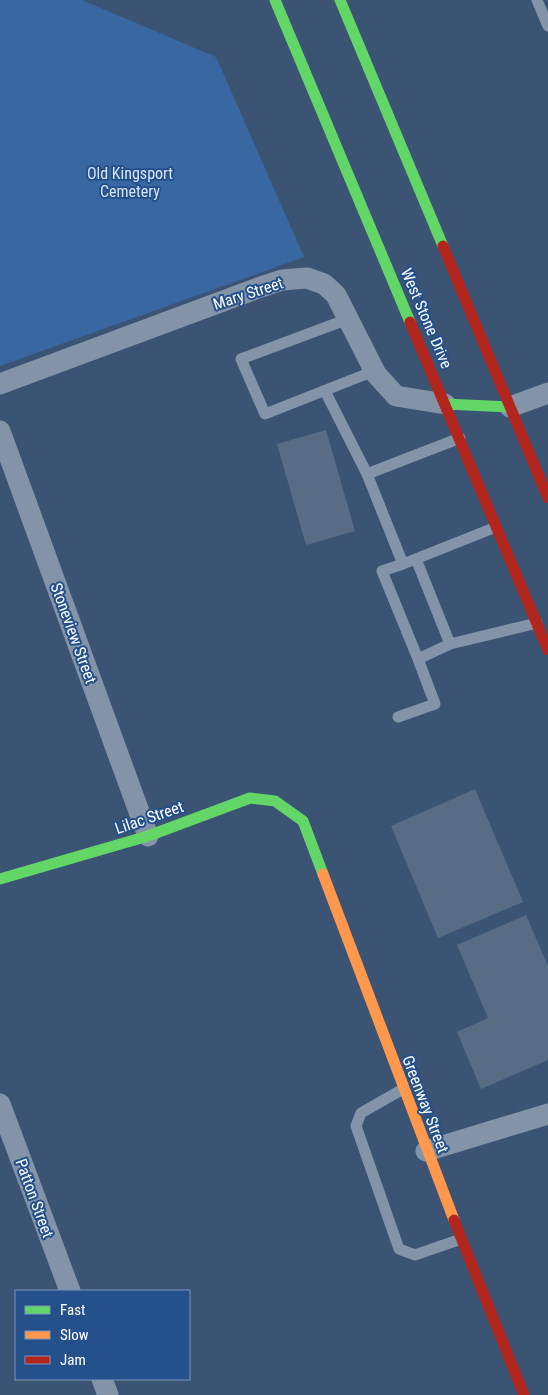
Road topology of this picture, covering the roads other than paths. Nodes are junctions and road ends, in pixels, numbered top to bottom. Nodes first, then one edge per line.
1 (275, 0) edge
2 (340, 0) edge
3 (537, 0) edge
4 (548, 26) edge
5 (348, 319) junction
6 (374, 371) junction
7 (0, 384) edge
8 (325, 391) junction
9 (548, 393) edge
10 (445, 404) junction
11 (510, 407) junction
12 (0, 431) edge
13 (460, 438) junction
14 (367, 474) junction
15 (548, 498) edge
16 (497, 527) junction
17 (416, 559) junction
18 (403, 564) junction
19 (537, 623) junction
20 (450, 644) junction
21 (548, 650) edge
22 (418, 659) junction
23 (398, 717) dead end
24 (303, 821) joint
25 (148, 836) junction
26 (0, 879) edge
27 (403, 1089) junction
28 (0, 1104) edge
29 (548, 1114) edge
30 (426, 1151) junction
31 (461, 1239) junction
32 (70, 1290) edge
33 (102, 1380) edge
34 (108, 1395) edge
35 (524, 1395) edge

1 - 10 main road, West Stone Drive
2 - 11 main road
3 - 4 lane
5 - 6 street, Mary Street
5 - 7 street, Mary Street
5 - 8 lane
6 - 8 lane
6 - 10 street, Mary Street
8 - 14 lane
9 - 11 street
10 - 11 main road
10 - 13 main road, West Stone Drive
11 - 15 main road
12 - 25 street, Stoneview Street
13 - 14 lane
13 - 16 main road, West Stone Drive
14 - 18 lane
16 - 17 lane
16 - 19 main road, West Stone Drive
17 - 18 lane
17 - 20 lane
18 - 22 lane
19 - 20 lane
19 - 21 main road, West Stone Drive
20 - 22 lane
22 - 23 lane
24 - 25 main road, Lilac Street
24 - 27 main road, Greenway Street
25 - 26 main road, Lilac Street
27 - 30 main road, Greenway Street
27 - 31 lane
28 - 32 street, Patton Street
29 - 30 street
30 - 31 main road, Greenway Street
31 - 35 main road, Greenway Street
33 - 34 street

